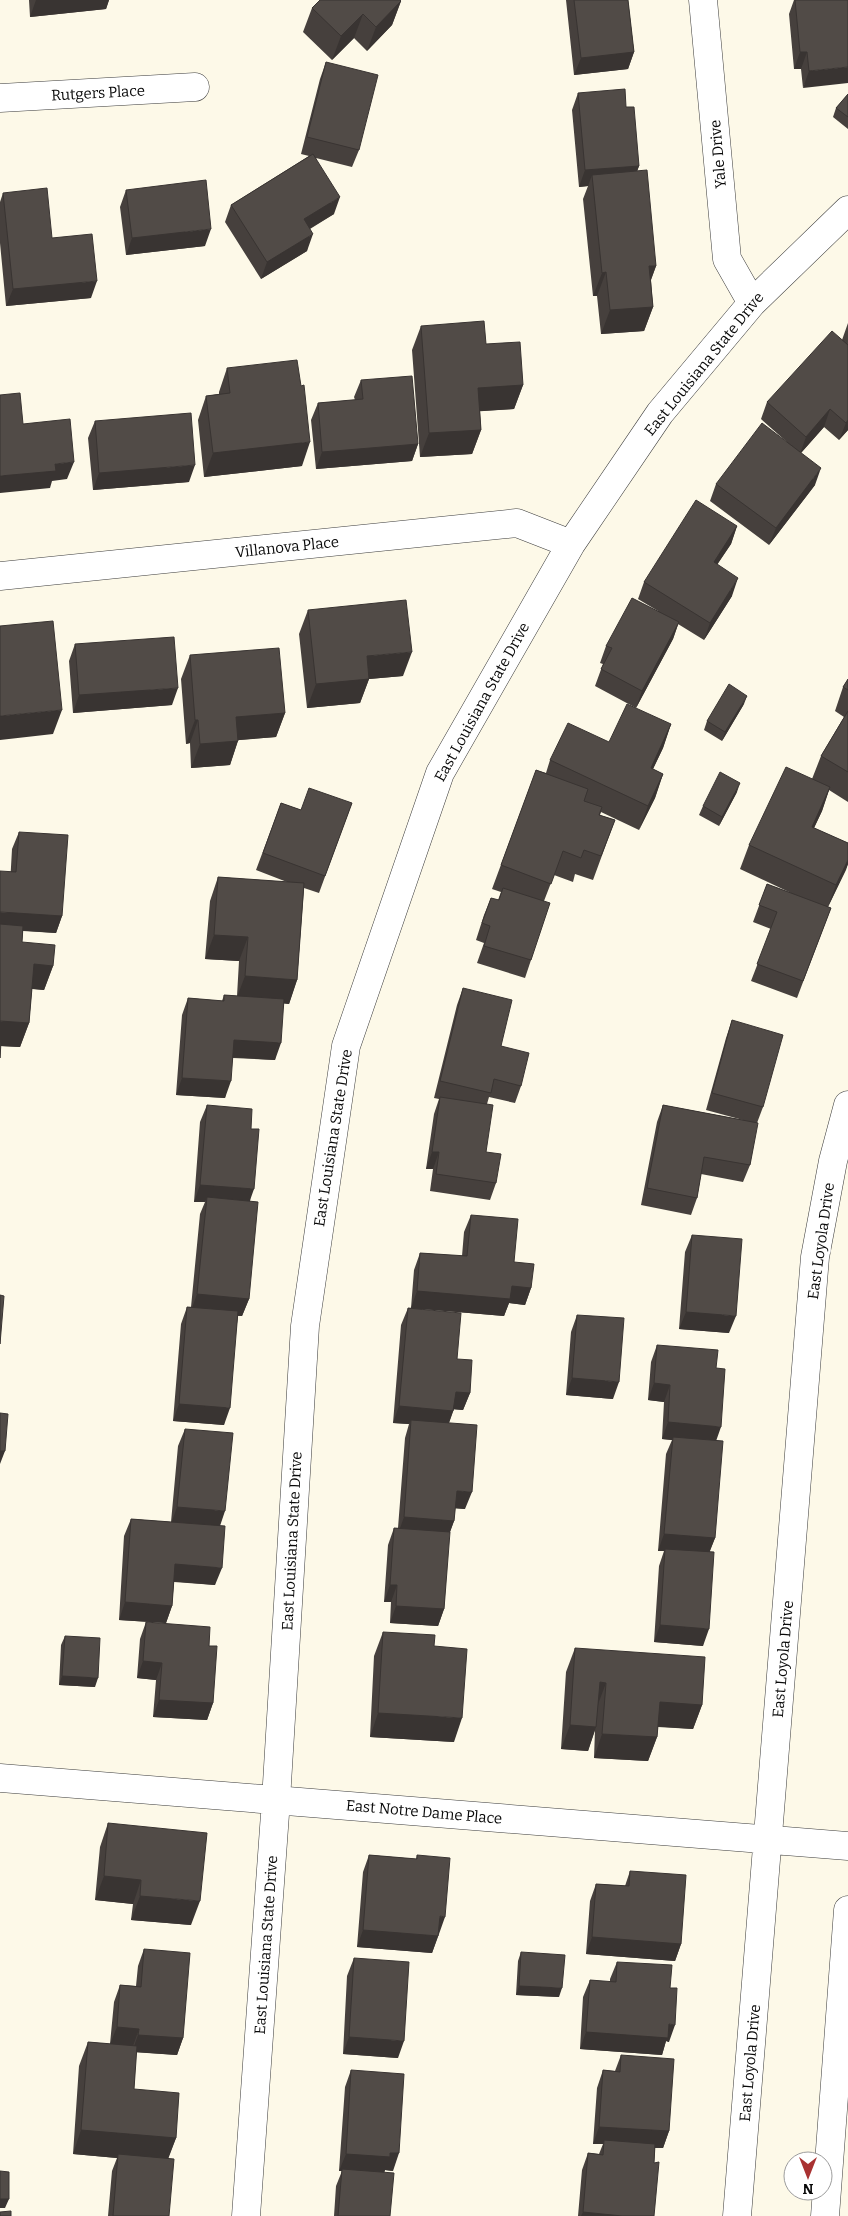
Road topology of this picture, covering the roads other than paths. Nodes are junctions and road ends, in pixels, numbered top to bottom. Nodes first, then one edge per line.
1 (703, 0) edge
2 (195, 87) dead end
3 (0, 98) edge
4 (848, 210) edge
5 (752, 303) junction
6 (570, 544) junction
7 (0, 576) edge
8 (848, 1105) edge
9 (0, 1778) edge
10 (276, 1800) junction
11 (768, 1839) junction
12 (848, 1846) edge
13 (848, 1910) edge
14 (246, 2216) edge
15 (737, 2216) edge
16 (825, 2216) edge

1 - 5 street, Yale Drive
2 - 3 street, Rutgers Place
4 - 5 street, East Louisiana State Drive
5 - 6 street, East Louisiana State Drive
6 - 7 street, Villanova Place
6 - 10 street, East Louisiana State Drive
8 - 11 street, East Loyola Drive
9 - 10 street, East Notre Dame Place
10 - 11 street, East Notre Dame Place
10 - 14 street, East Louisiana State Drive
11 - 12 street, East Notre Dame Place
11 - 15 street, East Loyola Drive
13 - 16 street

